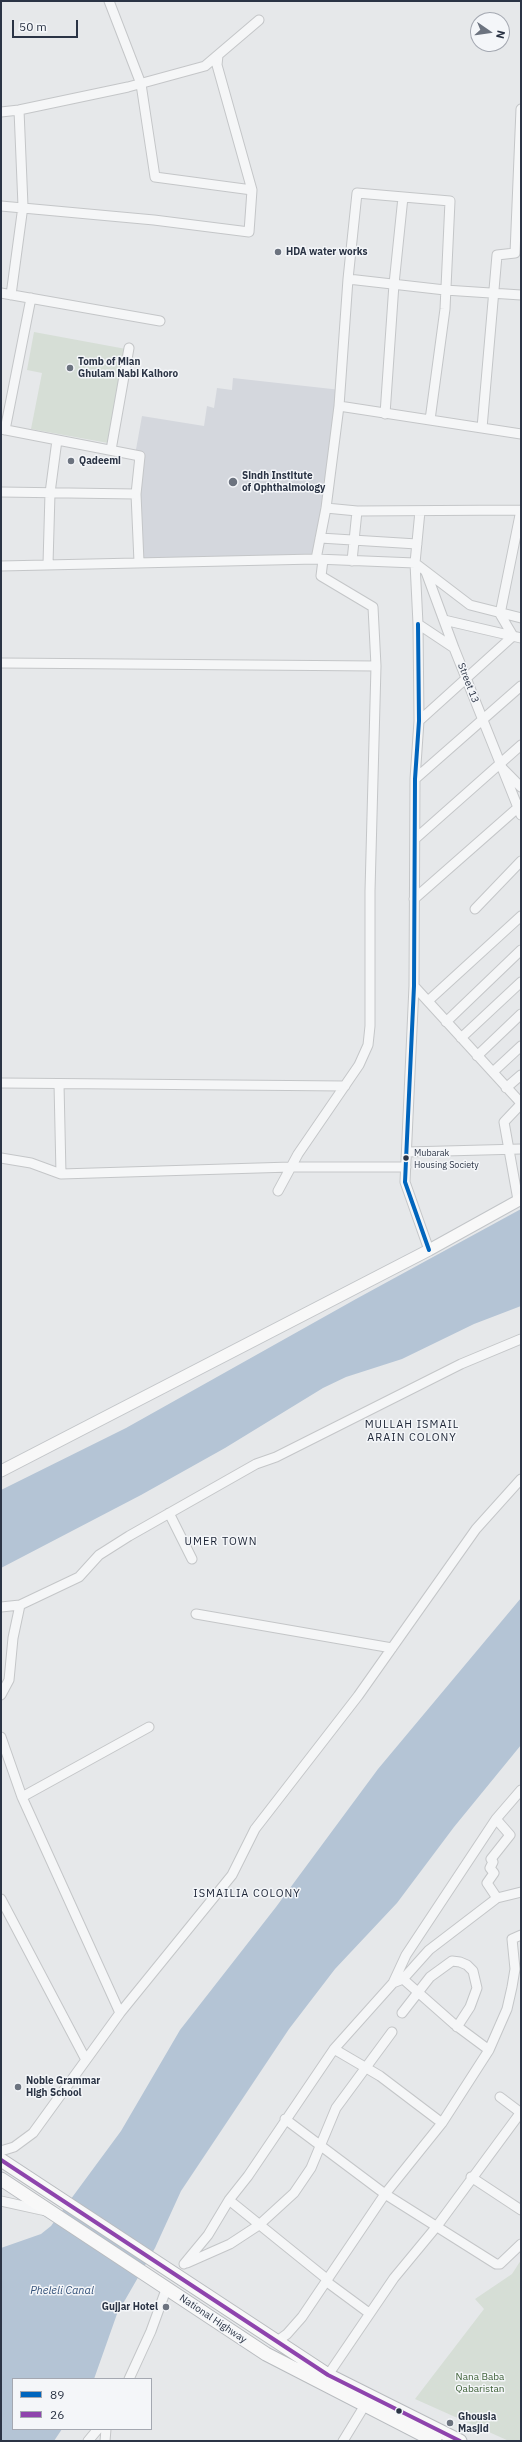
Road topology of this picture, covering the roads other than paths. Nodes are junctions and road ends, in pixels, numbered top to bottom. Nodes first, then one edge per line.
1 (109, 1) edge
2 (259, 20) dead end
3 (218, 55) junction
4 (140, 84) junction
5 (521, 109) edge
6 (19, 110) junction
7 (1, 112) edge
8 (252, 190) junction
9 (403, 197) junction
10 (1, 206) edge
11 (23, 206) junction
12 (348, 279) junction
13 (394, 284) junction
14 (445, 290) junction
15 (1, 293) edge
16 (494, 294) junction
17 (11, 295) junction
18 (521, 295) edge
19 (31, 298) junction
20 (160, 320) dead end
21 (130, 348) dead end
22 (339, 406) junction
23 (385, 414) junction
24 (430, 420) junction
25 (482, 428) junction
26 (3, 429) edge
27 (521, 434) edge
28 (57, 440) junction
29 (111, 450) junction
30 (1, 492) edge
31 (50, 493) junction
32 (136, 494) junction
33 (326, 508) junction
34 (521, 510) edge
35 (357, 511) junction
36 (420, 511) junction
37 (320, 538) junction
38 (354, 540) junction
39 (417, 544) junction
40 (319, 559) junction
41 (352, 561) junction
42 (139, 562) junction
43 (415, 563) junction
44 (48, 564) junction
45 (1, 566) edge
46 (426, 572) junction
47 (500, 614) junction
48 (521, 618) edge
49 (444, 620) junction
50 (418, 624) junction
51 (517, 637) edge
52 (454, 648) junction
53 (1, 663) edge
54 (376, 666) junction
55 (466, 680) junction
56 (521, 686) edge
57 (419, 721) junction
58 (483, 721) junction
59 (521, 745) edge
60 (500, 765) junction
61 (415, 779) junction
62 (521, 787) edge
63 (520, 809) edge
64 (414, 839) junction
65 (521, 861) edge
66 (414, 899) junction
67 (475, 909) dead end
68 (521, 916) edge
69 (521, 950) edge
70 (521, 982) edge
71 (414, 986) junction
72 (428, 1001) junction
73 (521, 1014) edge
74 (446, 1022) junction
75 (461, 1038) junction
76 (521, 1046) edge
77 (478, 1056) junction
78 (493, 1072) junction
79 (521, 1075) edge
80 (1, 1083) edge
81 (59, 1084) junction
82 (345, 1086) junction
83 (506, 1088) junction
84 (521, 1104) edge
85 (508, 1149) junction
86 (521, 1149) edge
87 (407, 1152) junction
88 (1, 1158) edge
89 (291, 1167) junction
90 (406, 1167) junction
91 (61, 1174) junction
92 (278, 1191) dead end
93 (520, 1200) edge
94 (430, 1250) junction
95 (521, 1339) edge
96 (1, 1471) edge
97 (521, 1479) edge
98 (169, 1513) junction
99 (192, 1559) dead end
100 (20, 1605) junction
101 (1, 1607) edge
102 (196, 1614) dead end
103 (392, 1648) junction
104 (1, 1695) edge
105 (149, 1728) dead end
106 (1, 1736) edge
107 (521, 1790) edge
108 (22, 1796) junction
109 (496, 1819) junction
110 (521, 1892) edge
111 (497, 1898) junction
112 (1, 1899) edge
113 (521, 1935) edge
114 (403, 1979) junction
115 (394, 1982) junction
116 (418, 1993) junction
117 (120, 2013) junction
118 (402, 2013) dead end
119 (457, 2027) junction
120 (392, 2032) dead end
121 (334, 2049) junction
122 (489, 2050) junction
123 (86, 2060) junction
124 (365, 2068) junction
125 (500, 2097) dead end
126 (521, 2113) edge
127 (285, 2120) junction
128 (442, 2122) junction
129 (322, 2146) junction
130 (1, 2151) edge
131 (1, 2160) edge
132 (471, 2177) junction
133 (1, 2180) edge
134 (385, 2194) junction
135 (229, 2200) junction
136 (1, 2201) edge
137 (521, 2210) edge
138 (47, 2212) junction
139 (259, 2225) junction
140 (437, 2226) junction
141 (521, 2244) edge
142 (177, 2270) junction
143 (327, 2281) junction
144 (163, 2285) junction
145 (369, 2313) junction
146 (273, 2339) junction
147 (258, 2349) junction
148 (328, 2375) junction
149 (129, 2378) edge
150 (365, 2405) junction
151 (97, 2430) edge
152 (106, 2430) edge
153 (88, 2441) edge
154 (105, 2441) edge
155 (343, 2441) edge
156 (435, 2441) edge
157 (460, 2441) edge

1 - 4 street
2 - 3 street
3 - 4 street
3 - 8 street
4 - 6 street
4 - 8 street
5 - 16 street
6 - 7 street
6 - 11 street
8 - 11 street
9 - 12 street
9 - 13 street
9 - 14 street
10 - 11 street
11 - 17 street
12 - 13 street
12 - 22 street
13 - 14 street
13 - 23 street
14 - 16 street
14 - 24 street
15 - 17 street
16 - 18 street
16 - 25 street
17 - 19 street
19 - 20 street
19 - 26 street
21 - 29 street
22 - 23 street
22 - 33 street
23 - 24 street
24 - 25 street
25 - 27 street
26 - 28 street
28 - 29 street
28 - 31 street
29 - 32 street
30 - 31 street
31 - 32 street
31 - 44 street
32 - 42 street
33 - 35 street
33 - 37 street
34 - 36 street
34 - 47 street
35 - 36 street
35 - 38 street
36 - 39 street
37 - 38 street
37 - 40 street
38 - 39 street
38 - 41 street
39 - 43 street
40 - 41 street
40 - 42 street
40 - 54 street
41 - 43 street
42 - 44 street
43 - 46 street
43 - 50 street
44 - 45 street
46 - 47 street
46 - 49 street, Street 13
47 - 48 street
47 - 51 street
49 - 51 street
49 - 52 street, Street 13
50 - 52 street
50 - 57 street
51 - 55 street
52 - 55 street, Street 13
53 - 54 street
54 - 82 street
55 - 57 street
55 - 58 street, Street 13
56 - 58 street
57 - 61 street
58 - 60 street, Street 13
58 - 61 street
59 - 60 street
60 - 62 street
60 - 63 street, Street 13
60 - 64 street
61 - 64 street
63 - 66 street
64 - 66 street
65 - 67 street
66 - 71 street
68 - 72 street
69 - 74 street
70 - 75 street
71 - 72 street
71 - 87 street
72 - 74 street
73 - 77 street
74 - 75 street
75 - 77 street
76 - 78 street
77 - 78 street
78 - 83 street
79 - 83 street
80 - 81 street
81 - 82 street
81 - 91 street
82 - 89 street
83 - 84 street
84 - 85 street
85 - 86 street
85 - 87 street
85 - 93 street
87 - 90 street
88 - 91 street
89 - 90 street
89 - 91 street
89 - 92 street
90 - 94 street
93 - 94 main road
94 - 96 main road
95 - 98 street
97 - 103 street
98 - 99 street
98 - 100 street
100 - 101 street
100 - 104 street
102 - 103 street
103 - 117 street
105 - 108 street
106 - 108 street
107 - 109 street
108 - 117 street
109 - 111 street
109 - 115 street
110 - 111 street
111 - 114 street
112 - 123 street
113 - 122 street
114 - 115 street
114 - 116 street
115 - 121 street
116 - 118 street
116 - 119 street
116 - 119 street
117 - 123 street
119 - 122 street
120 - 124 street
121 - 124 street
121 - 127 street
122 - 128 street
123 - 130 street
124 - 128 street
124 - 129 street
125 - 126 street
126 - 132 street
127 - 129 street
127 - 135 street
128 - 134 street
129 - 134 street
129 - 139 street
131 - 142 highway, National Highway
132 - 137 street
132 - 140 street
133 - 138 highway, National Highway
134 - 140 street
134 - 143 street
135 - 139 street
135 - 142 street
136 - 138 street
138 - 144 highway, National Highway
139 - 142 street
139 - 143 street
140 - 141 street
140 - 145 street
142 - 146 highway, National Highway
143 - 145 street
143 - 146 street
144 - 147 highway, National Highway
144 - 149 street
145 - 148 street
146 - 147 highway
146 - 148 highway, National Highway
147 - 150 highway, National Highway
148 - 157 highway, National Highway
150 - 155 street
150 - 156 highway, National Highway
151 - 153 street
152 - 154 street

